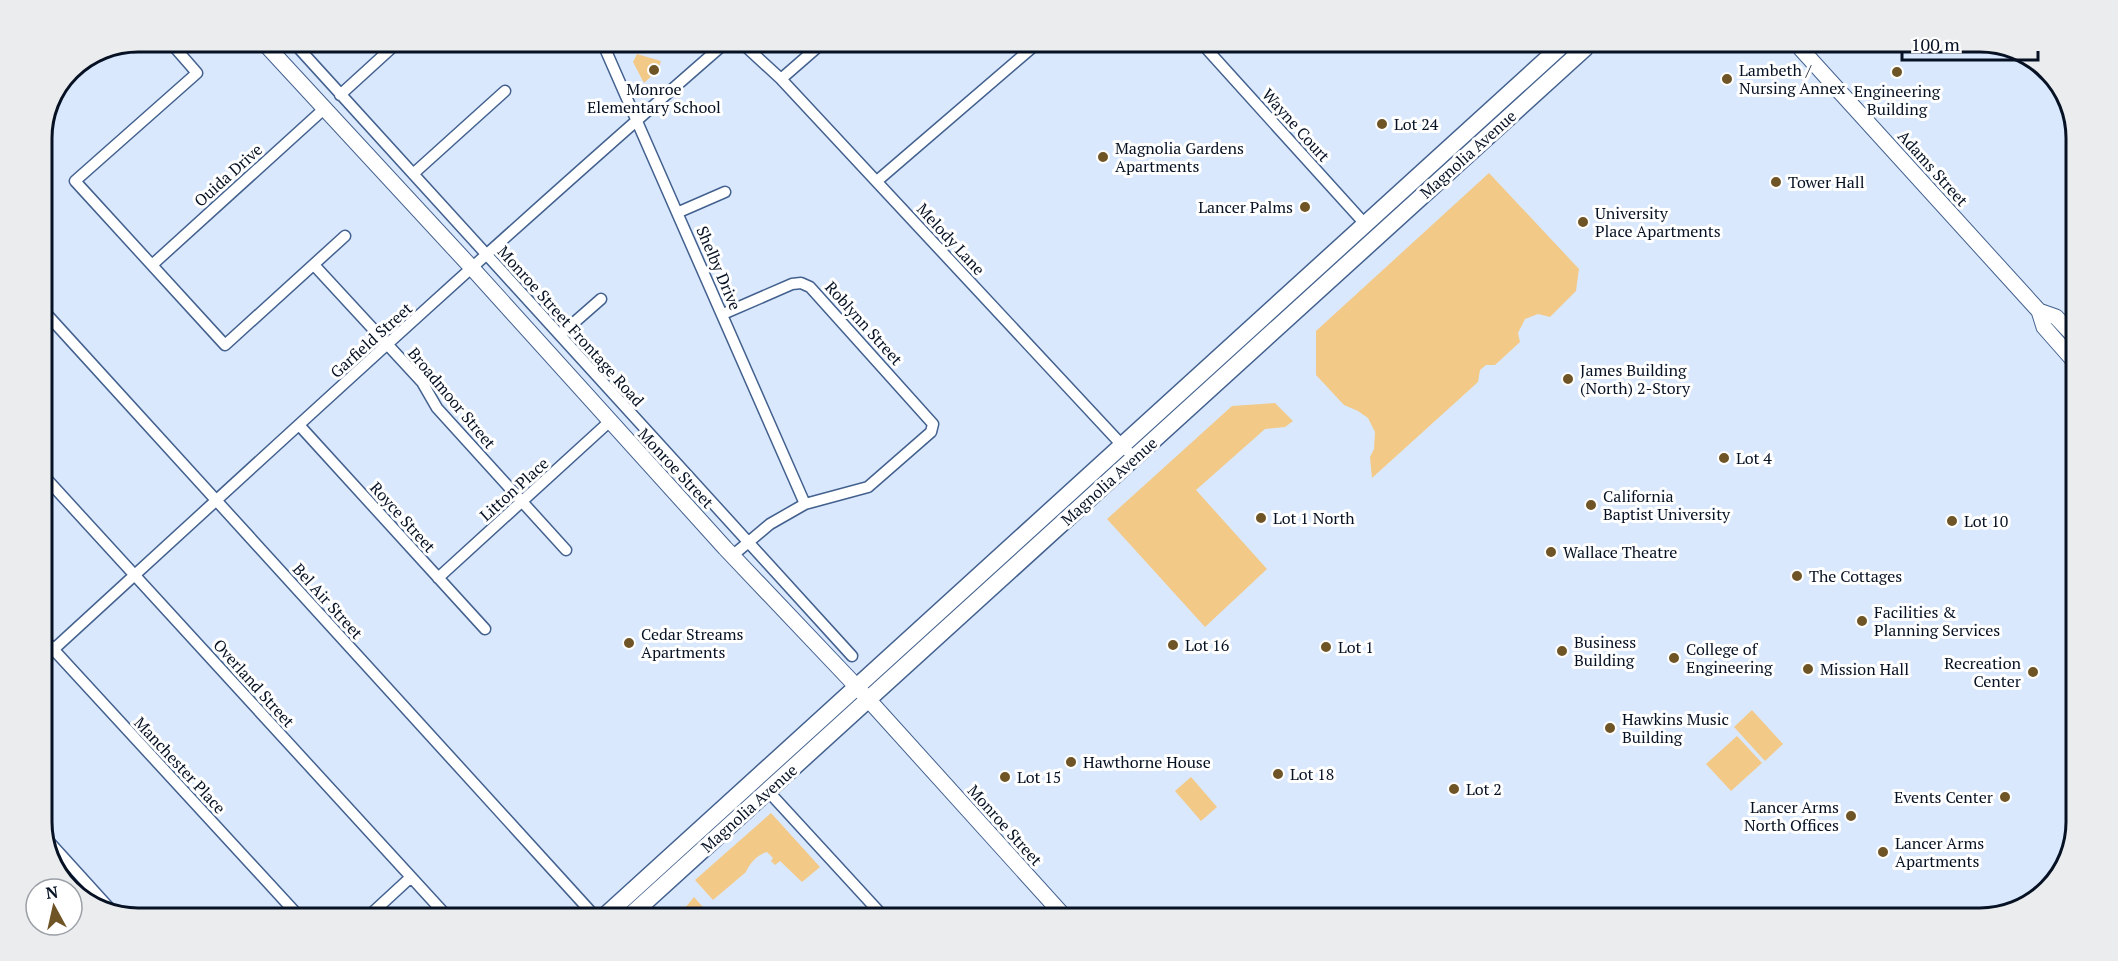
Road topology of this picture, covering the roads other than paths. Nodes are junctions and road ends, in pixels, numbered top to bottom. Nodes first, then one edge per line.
1 (179, 52) edge
2 (273, 52) edge
3 (302, 52) edge
4 (387, 52) edge
5 (607, 52) edge
6 (715, 52) edge
7 (752, 52) edge
8 (812, 52) edge
9 (1027, 52) edge
10 (1209, 52) edge
11 (1555, 52) edge
12 (1581, 52) edge
13 (1804, 52) edge
14 (781, 79) junction
15 (505, 91) dead end
16 (340, 94) junction
17 (325, 108) junction
18 (637, 120) junction
19 (413, 174) junction
20 (877, 181) junction
21 (725, 192) dead end
22 (679, 212) junction
23 (1365, 224) junction
24 (345, 236) dead end
25 (1377, 237) junction
26 (486, 256) junction
27 (152, 265) junction
28 (314, 265) junction
29 (472, 268) junction
30 (601, 299) dead end
31 (2039, 311) junction
32 (723, 314) junction
33 (53, 321) edge
34 (2065, 327) edge
35 (560, 335) junction
36 (2065, 343) edge
37 (388, 345) junction
38 (609, 422) junction
39 (299, 425) junction
40 (1122, 445) junction
41 (1134, 458) junction
42 (53, 486) edge
43 (217, 500) junction
44 (522, 501) junction
45 (805, 504) junction
46 (748, 542) junction
47 (566, 550) dead end
48 (732, 556) junction
49 (134, 574) junction
50 (438, 578) junction
51 (485, 629) dead end
52 (54, 650) joint
53 (852, 656) dead end
54 (862, 694) junction
55 (768, 791) junction
56 (57, 851) edge
57 (411, 877) junction
58 (103, 901) edge
59 (291, 908) edge
60 (377, 908) edge
61 (439, 908) edge
62 (587, 908) edge
63 (614, 908) edge
64 (639, 908) edge
65 (876, 908) edge
66 (1057, 908) edge

1 - 27 street
2 - 17 main road, Monroe Street
3 - 16 street, Monroe Street Frontage Road
4 - 16 street
5 - 18 street, Shelby Drive
6 - 18 street, Garfield Street
7 - 14 street, Melody Lane
8 - 14 street
9 - 20 street
10 - 23 street, Wayne Court
11 - 23 main road, Magnolia Avenue
12 - 25 main road, Magnolia Avenue
13 - 31 main road, Adams Street
14 - 20 street, Melody Lane
15 - 19 street
16 - 19 street, Monroe Street Frontage Road
17 - 27 street, Ouida Drive
17 - 29 main road, Monroe Street
18 - 22 street, Shelby Drive
18 - 26 street, Garfield Street
19 - 26 street, Monroe Street Frontage Road
20 - 40 street, Melody Lane
21 - 22 street
22 - 32 street, Shelby Drive
23 - 25 main road
23 - 40 main road, Magnolia Avenue
24 - 28 street
25 - 41 main road, Magnolia Avenue
26 - 29 street, Garfield Street
26 - 35 street, Monroe Street Frontage Road
27 - 28 street
28 - 37 street, Broadmoor Street
29 - 37 street, Garfield Street
29 - 38 main road, Monroe Street
30 - 35 street
31 - 34 main road, Adams Street
31 - 36 main road, Adams Street
32 - 45 street, Shelby Drive
32 - 45 street, Roblynn Street
33 - 43 street, Bel Air Street
35 - 46 street, Monroe Street Frontage Road
37 - 39 street, Garfield Street
37 - 44 street, Broadmoor Street
38 - 44 street, Litton Place
38 - 48 main road, Monroe Street
39 - 43 street, Garfield Street
39 - 50 street, Royce Street
40 - 41 street, Melody Lane
40 - 54 main road, Magnolia Avenue
41 - 54 main road, Magnolia Avenue
42 - 49 street, Overland Street
43 - 49 street, Garfield Street
43 - 62 street, Bel Air Street
44 - 47 street, Broadmoor Street
44 - 50 street, Litton Place
45 - 46 street
46 - 48 street
46 - 53 street, Monroe Street Frontage Road
48 - 54 main road, Monroe Street
49 - 52 street, Garfield Street
49 - 57 street, Overland Street
50 - 51 street, Royce Street
52 - 59 street, Manchester Place
54 - 55 main road, Magnolia Avenue
54 - 63 main road, Magnolia Avenue
54 - 66 main road, Monroe Street
55 - 64 main road, Magnolia Avenue
55 - 65 street
56 - 58 street
57 - 60 street
57 - 61 street, Overland Street

